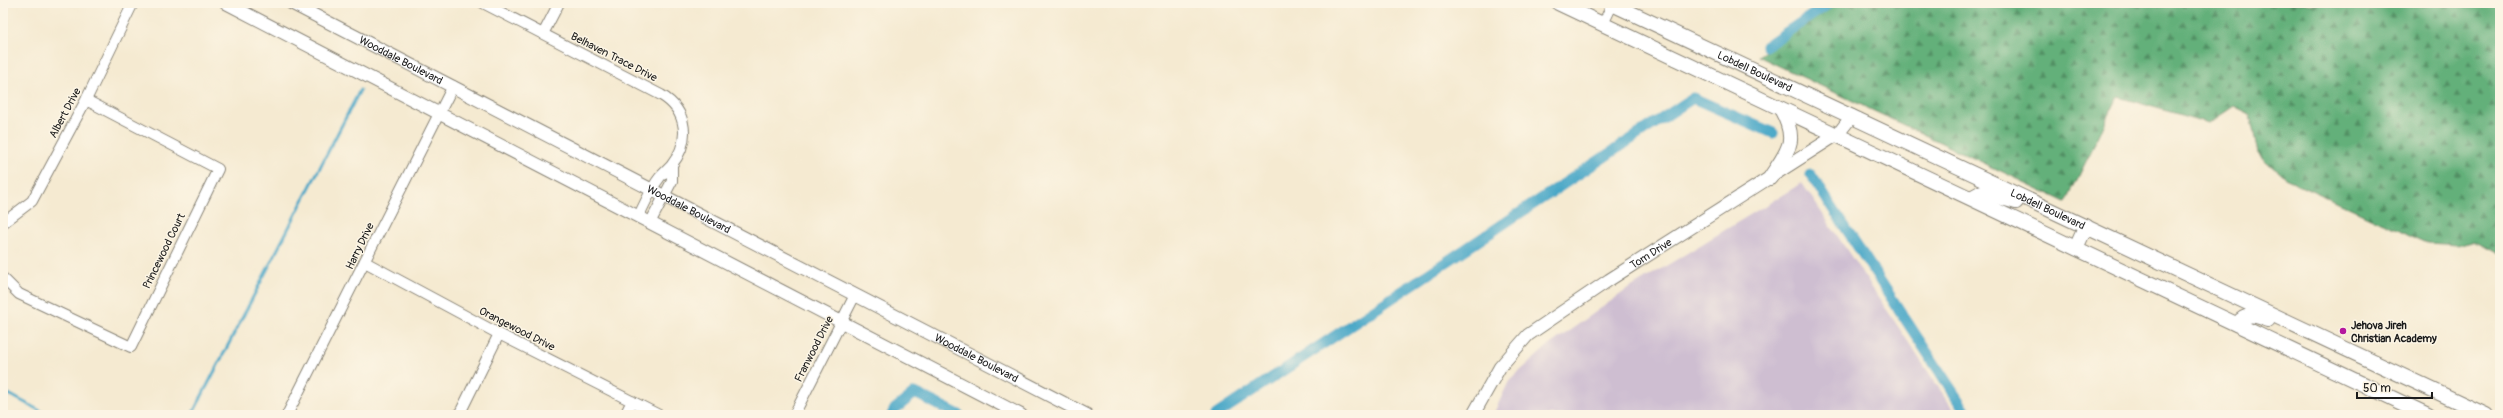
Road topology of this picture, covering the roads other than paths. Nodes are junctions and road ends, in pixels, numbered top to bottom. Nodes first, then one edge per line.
1 (133, 3) edge
2 (226, 3) edge
3 (291, 3) edge
4 (483, 3) edge
5 (559, 3) edge
6 (1558, 3) edge
7 (1612, 3) edge
8 (1603, 24) junction
9 (543, 34) junction
10 (453, 86) junction
11 (86, 100) junction
12 (1781, 109) junction
13 (438, 113) junction
14 (1852, 116) junction
15 (1838, 134) junction
16 (672, 165) junction
17 (1770, 178) junction
18 (653, 190) junction
19 (664, 196) junction
20 (1971, 198) junction
21 (2040, 204) junction
22 (638, 217) junction
23 (3, 223) edge
24 (650, 223) junction
25 (2086, 226) junction
26 (2076, 248) junction
27 (365, 262) junction
28 (3, 278) edge
29 (855, 295) junction
30 (841, 322) junction
31 (2237, 324) junction
32 (2303, 328) junction
33 (499, 334) junction
34 (632, 401) junction
35 (287, 415) edge
36 (459, 415) edge
37 (625, 415) edge
38 (659, 415) edge
39 (794, 415) edge
40 (1021, 415) edge
41 (1087, 415) edge
42 (1473, 415) edge
43 (2428, 415) edge
44 (2486, 415) edge

1 - 11 street, Albert Drive
2 - 13 street
3 - 10 street, Wooddale Boulevard
4 - 9 street, Belhaven Trace Drive
5 - 9 street
6 - 8 main road
7 - 8 street
7 - 14 main road, Lobdell Boulevard
8 - 12 main road
9 - 16 street, Belhaven Trace Drive
10 - 13 street, Harry Drive
10 - 18 street, Wooddale Boulevard
11 - 23 street, Albert Drive
11 - 28 street, Princewood Court
12 - 15 main road
12 - 17 main road
13 - 22 street
13 - 27 street, Harry Drive
14 - 15 street, Tom Drive
14 - 21 main road, Lobdell Boulevard
15 - 17 street, Tom Drive
15 - 20 main road
16 - 18 street
16 - 19 street
17 - 42 street, Tom Drive
18 - 19 street, Wooddale Boulevard
18 - 22 street
19 - 24 street
19 - 29 street, Wooddale Boulevard
20 - 21 main road
20 - 26 main road
21 - 25 main road, Lobdell Boulevard
22 - 24 street
24 - 30 street
25 - 26 main road
25 - 32 main road, Lobdell Boulevard
26 - 31 main road
27 - 33 street, Orangewood Drive
27 - 35 street, Harry Drive
29 - 30 street, Franwood Drive
29 - 41 street, Wooddale Boulevard
30 - 39 street, Franwood Drive
30 - 40 street
31 - 32 main road
31 - 43 main road
32 - 44 main road, Lobdell Boulevard
33 - 34 street, Orangewood Drive
33 - 36 street
34 - 37 street
34 - 38 street, Orangewood Drive

